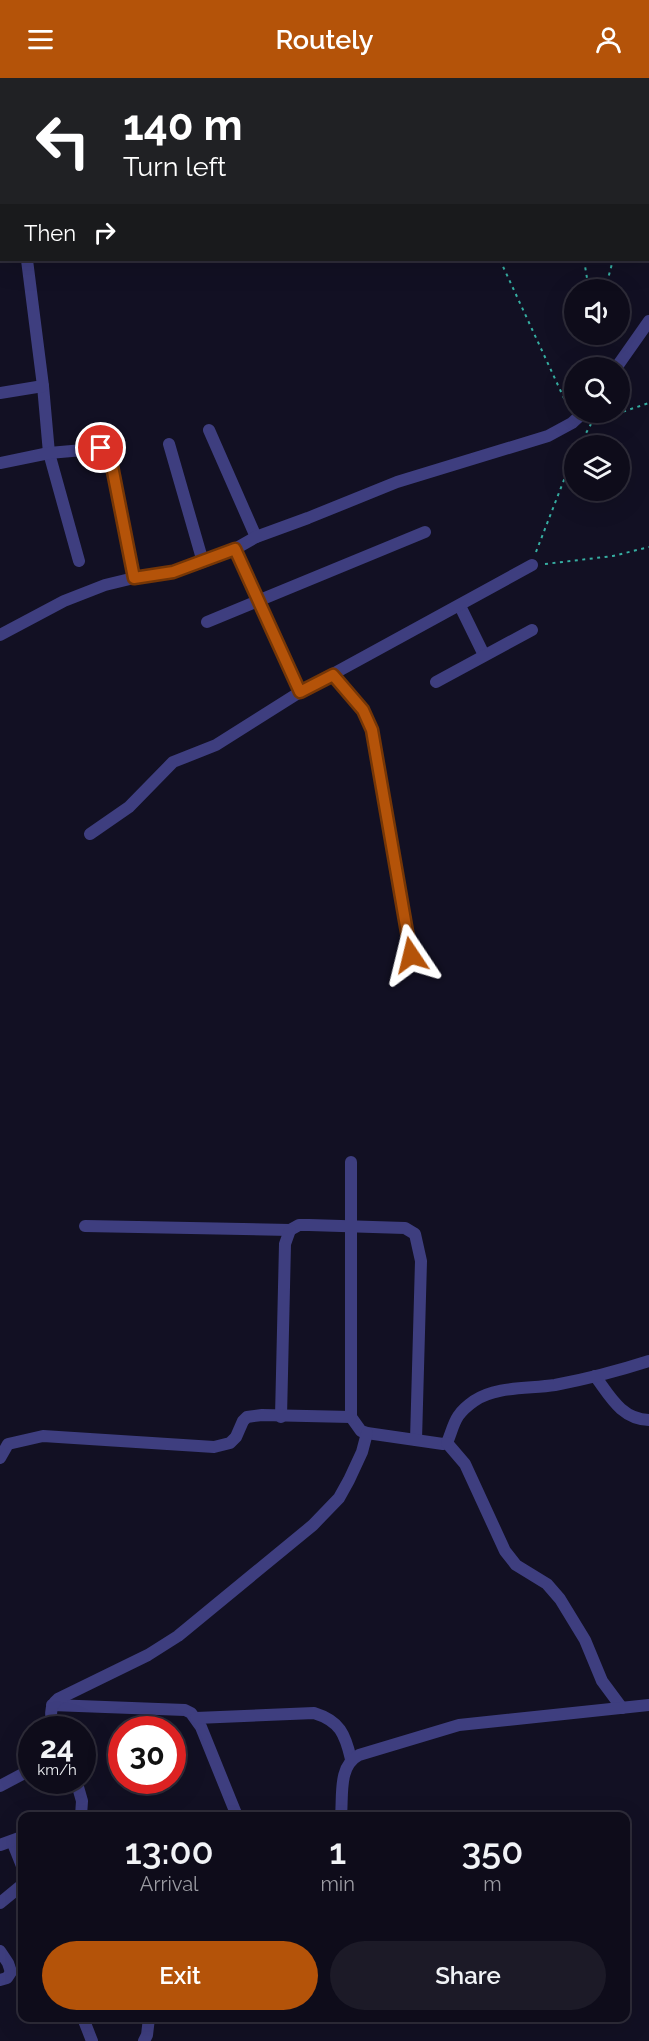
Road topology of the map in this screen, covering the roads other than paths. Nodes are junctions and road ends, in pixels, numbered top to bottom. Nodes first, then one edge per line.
1 (27, 261) edge
2 (649, 321) edge
3 (624, 357) edge
4 (43, 386) junction
5 (0, 393) edge
6 (573, 423) edge
7 (209, 430) dead end
8 (169, 444) dead end
9 (49, 453) junction
10 (0, 463) edge
11 (425, 532) dead end
12 (256, 537) junction
13 (235, 549) junction
14 (79, 561) dead end
15 (202, 562) junction
16 (532, 565) road end
17 (134, 578) junction
18 (257, 600) junction
19 (460, 606) junction
20 (207, 622) dead end
21 (532, 630) dead end
22 (0, 635) edge
23 (483, 656) junction
24 (333, 675) junction
25 (436, 682) dead end
26 (300, 692) junction
27 (90, 834) dead end
28 (411, 955) dead end
29 (351, 1162) dead end
30 (85, 1226) dead end
31 (352, 1226) junction
32 (290, 1230) junction
33 (649, 1361) edge
34 (595, 1376) junction
35 (280, 1417) junction
36 (351, 1417) junction
37 (649, 1420) edge
38 (367, 1433) junction
39 (416, 1440) junction
40 (447, 1443) junction
41 (0, 1458) edge
42 (649, 1705) edge
43 (52, 1706) junction
44 (622, 1708) junction
45 (51, 1716) edge
46 (196, 1718) junction
47 (351, 1759) junction
48 (18, 1776) edge
49 (0, 1786) edge
50 (80, 1794) edge
51 (81, 1812) edge
52 (235, 1812) edge
53 (341, 1812) edge
54 (11, 1841) edge
55 (18, 1857) edge
56 (18, 1888) edge
57 (0, 1903) edge
58 (0, 1950) edge
59 (0, 1980) edge
60 (85, 2022) edge
61 (149, 2022) edge
62 (92, 2041) edge
63 (144, 2041) edge

1 - 4 street
2 - 3 street
4 - 5 street
4 - 9 street
6 - 12 street
7 - 12 street
8 - 15 street
9 - 10 street
9 - 14 street
9 - 17 street
11 - 18 street
12 - 13 street
13 - 15 street
13 - 18 street
15 - 17 street
16 - 19 street
17 - 22 street
18 - 20 street
18 - 26 street
19 - 23 street
19 - 24 street
21 - 23 street
23 - 25 street
24 - 26 street
24 - 28 street
26 - 27 street
29 - 31 street
30 - 32 street
31 - 32 street
31 - 36 street
31 - 39 street
32 - 35 street
33 - 34 street
34 - 37 street
34 - 40 street
35 - 36 street
35 - 41 street
36 - 38 street
38 - 39 street
38 - 43 street
39 - 40 street
40 - 44 street
42 - 44 street
43 - 45 street
43 - 46 street
44 - 47 street
46 - 47 street
46 - 52 street
47 - 53 street
48 - 49 street
50 - 51 street
54 - 55 street
56 - 57 street
58 - 59 street
60 - 62 street
61 - 63 street

